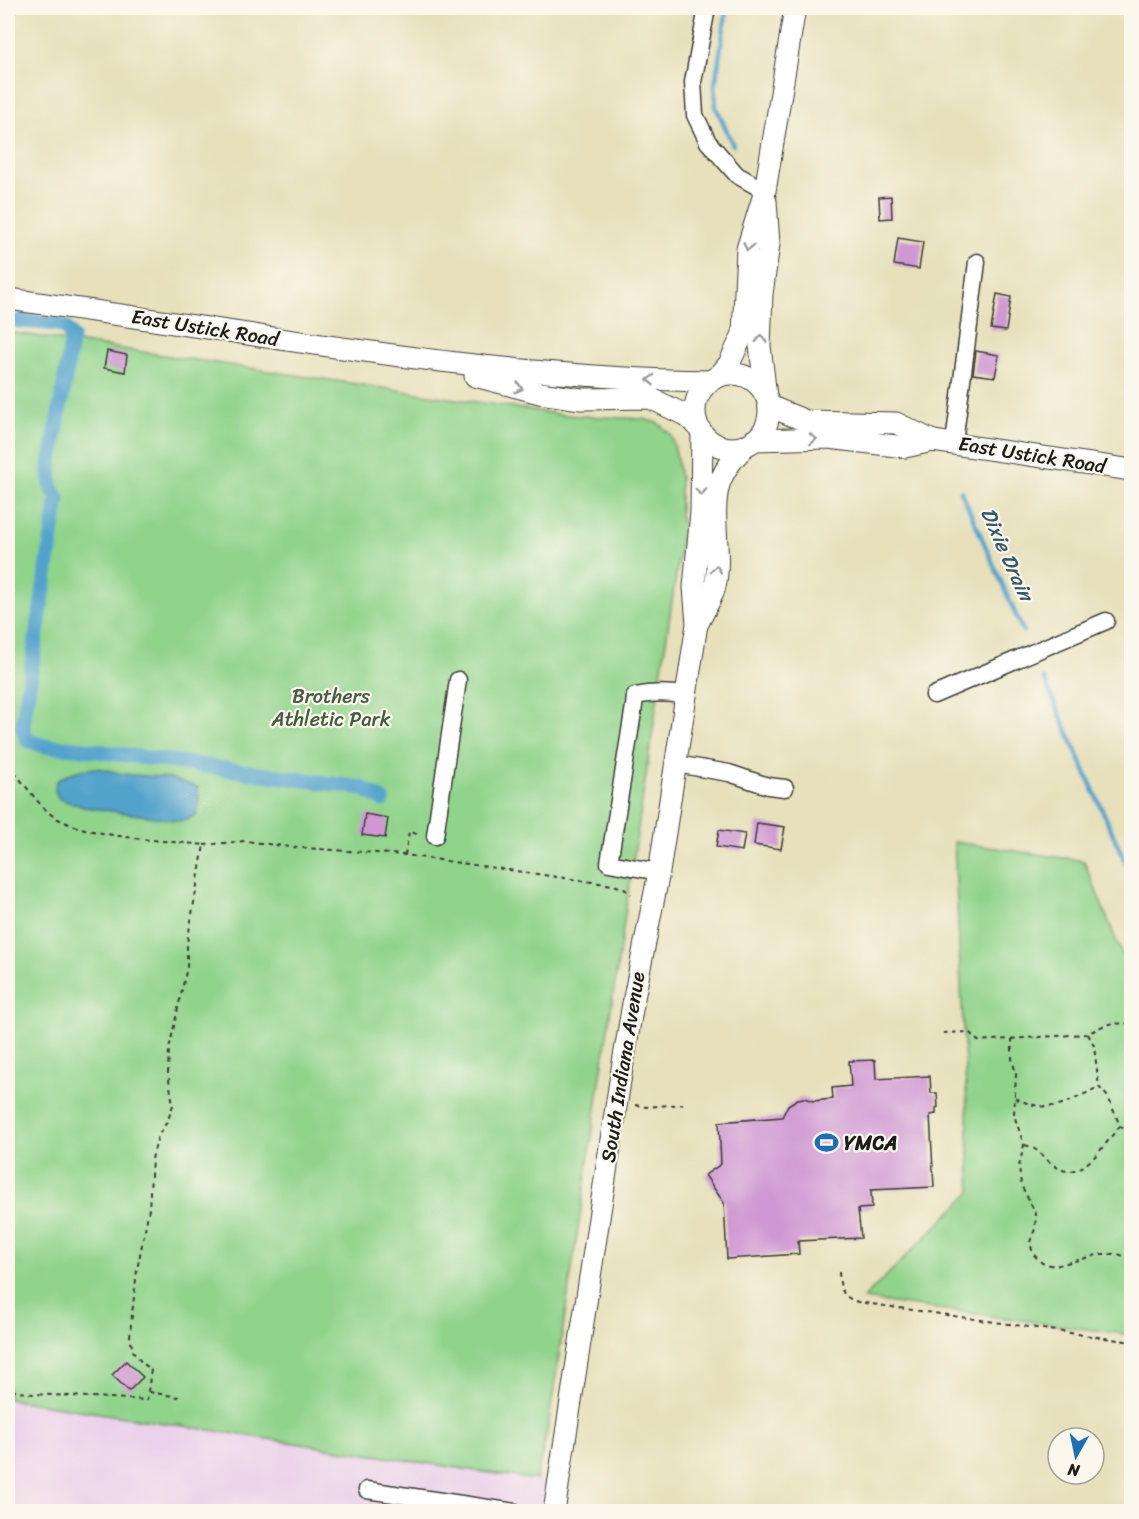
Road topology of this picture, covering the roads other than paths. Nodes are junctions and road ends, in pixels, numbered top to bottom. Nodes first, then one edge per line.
1 (707, 8) edge
2 (795, 8) edge
3 (765, 191) junction
4 (977, 262) dead end
5 (8, 299) edge
6 (402, 357) junction
7 (713, 379) junction
8 (767, 402) junction
9 (700, 429) junction
10 (933, 441) junction
11 (750, 443) junction
12 (954, 443) junction
13 (1131, 470) edge
14 (1106, 621) dead end
15 (697, 624) junction
16 (458, 680) dead end
17 (686, 695) junction
18 (934, 695) dead end
19 (675, 765) junction
20 (785, 788) dead end
21 (435, 836) road end
22 (658, 872) junction
23 (367, 1490) dead end
24 (420, 1505) edge
25 (515, 1512) edge
26 (554, 1512) edge

1 - 3 lane
2 - 3 main road
3 -> 7 main road
8 -> 3 main road
4 - 12 lane
5 - 6 main road, East Ustick Road
7 -> 6 main road, East Ustick Road
6 -> 9 main road, East Ustick Road
7 - 8 main road
7 - 9 main road
8 - 10 main road, East Ustick Road
8 - 11 main road
9 - 11 main road
9 -> 15 main road, South Indiana Avenue
11 -> 10 main road, East Ustick Road
10 - 12 main road, East Ustick Road
15 -> 11 main road, South Indiana Avenue
12 - 13 main road, East Ustick Road
14 - 18 lane
15 - 17 main road, South Indiana Avenue
16 - 21 lane
17 - 19 main road, South Indiana Avenue
17 - 22 lane
19 - 20 lane
19 - 22 main road, South Indiana Avenue
22 - 26 main road, South Indiana Avenue
23 - 24 lane
24 - 25 lane

